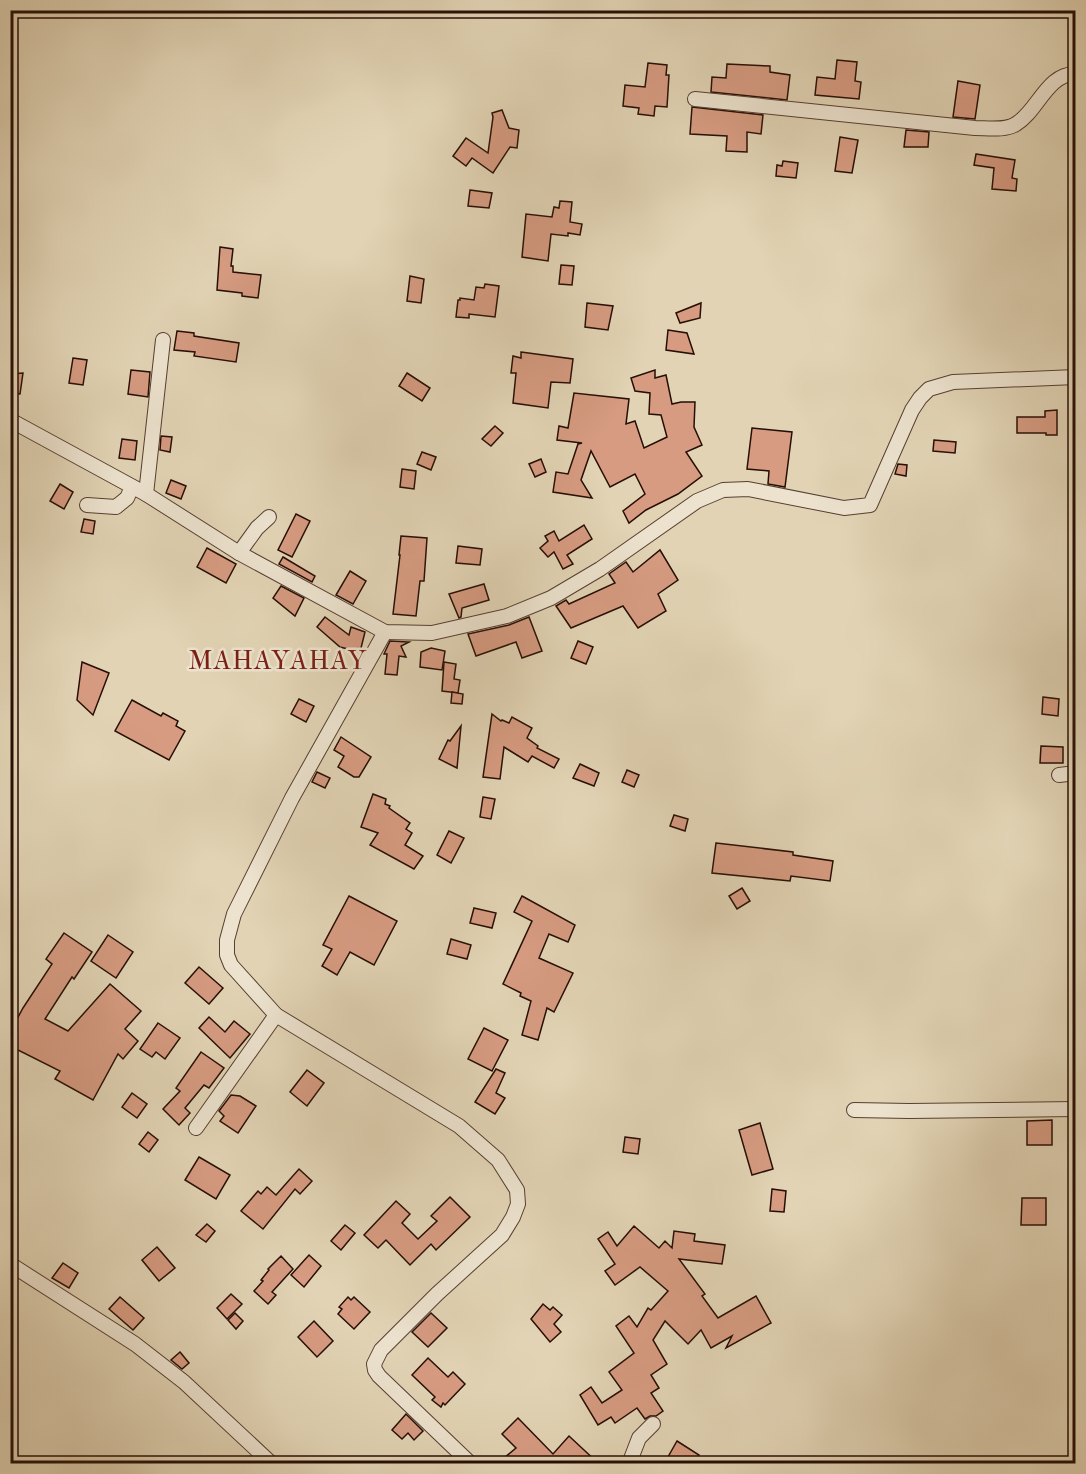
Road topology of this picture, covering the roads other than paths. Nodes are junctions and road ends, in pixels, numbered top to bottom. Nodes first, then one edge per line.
1 (1076, 74) edge
2 (695, 99) dead end
3 (163, 340) dead end
4 (1076, 377) edge
5 (10, 420) edge
6 (132, 486) junction
7 (146, 494) junction
8 (87, 505) dead end
9 (269, 517) dead end
10 (239, 553) junction
11 (385, 632) junction
12 (1076, 773) edge
13 (1059, 775) dead end
14 (276, 1015) junction
15 (1076, 1109) edge
16 (854, 1110) dead end
17 (196, 1128) dead end
18 (10, 1264) edge
19 (653, 1424) dead end
20 (272, 1464) edge
21 (471, 1464) edge
22 (629, 1464) edge

1 - 2 street
3 - 7 street
4 - 11 street
5 - 6 street
6 - 7 street
6 - 8 street
7 - 10 street
9 - 10 street
10 - 11 street
11 - 14 street
12 - 13 street
14 - 17 street
14 - 21 street
15 - 16 street
18 - 20 street
19 - 22 street

